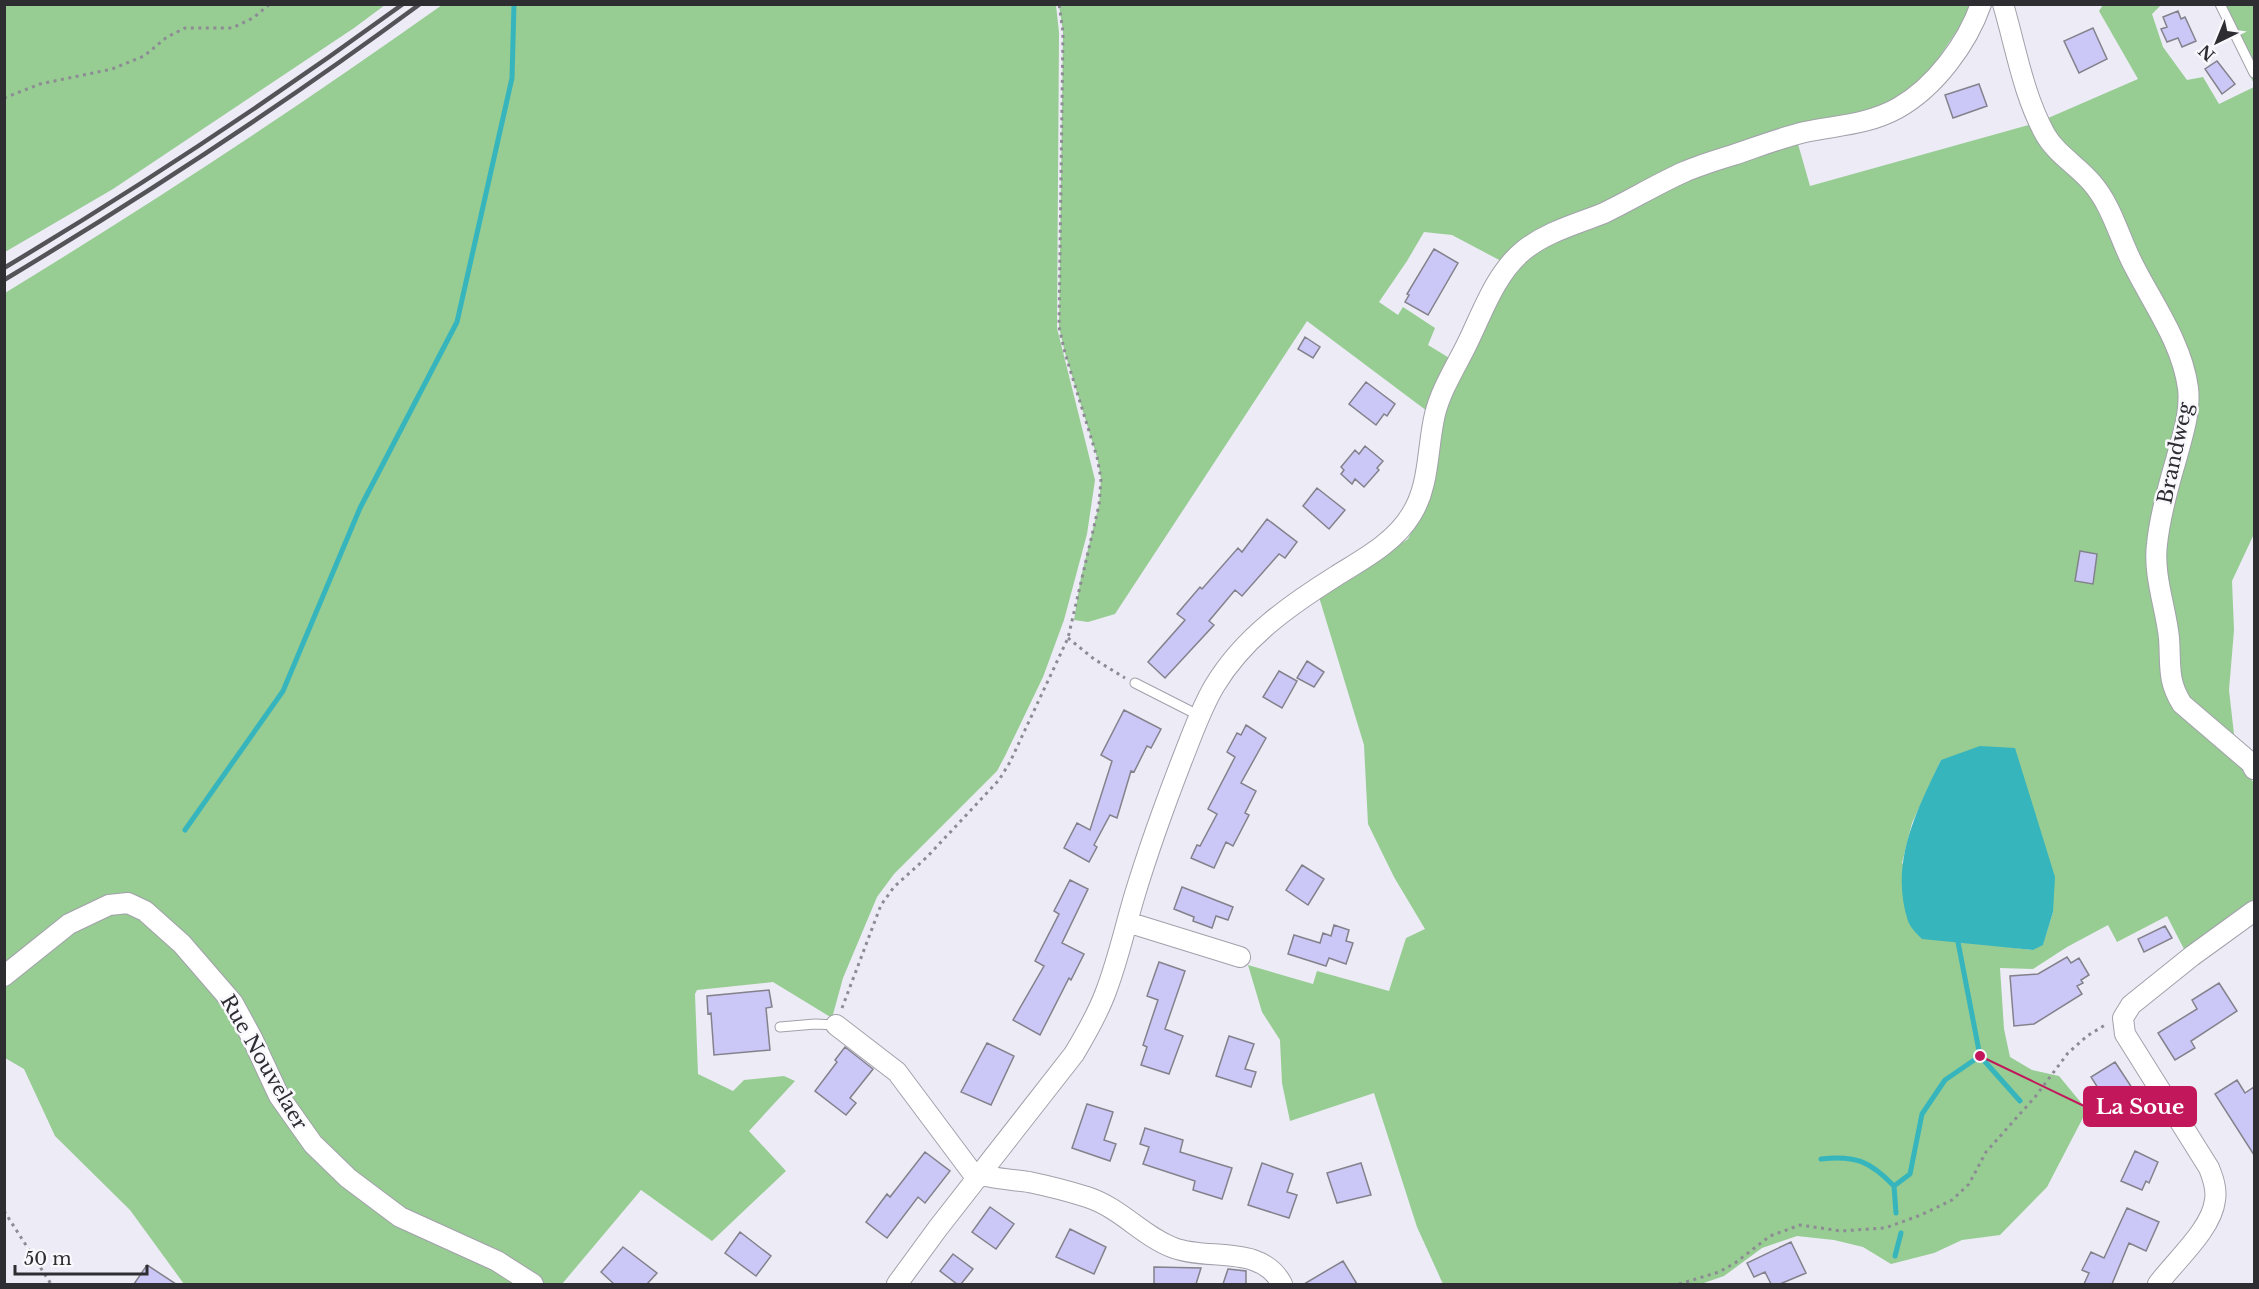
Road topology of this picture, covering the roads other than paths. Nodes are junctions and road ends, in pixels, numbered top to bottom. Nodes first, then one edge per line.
1 (1981, 4) edge
2 (2003, 4) edge
3 (2220, 4) edge
4 (2254, 73) edge
5 (1134, 683) road end
6 (1200, 716) junction
7 (2253, 764) edge
8 (2254, 910) edge
9 (1127, 922) junction
10 (1240, 957) dead end
11 (4, 976) edge
12 (836, 1025) joint
13 (780, 1027) dead end
14 (980, 1175) junction
15 (533, 1284) edge
16 (897, 1284) edge
17 (1282, 1284) edge
18 (2158, 1284) edge

1 - 6 street
2 - 7 street, Brandweg
3 - 4 lane
5 - 6 lane
6 - 9 street
8 - 18 street
9 - 10 street
9 - 14 street
11 - 15 street, Rue Nouvelaer
12 - 13 lane
12 - 14 street
14 - 16 street
14 - 17 street

